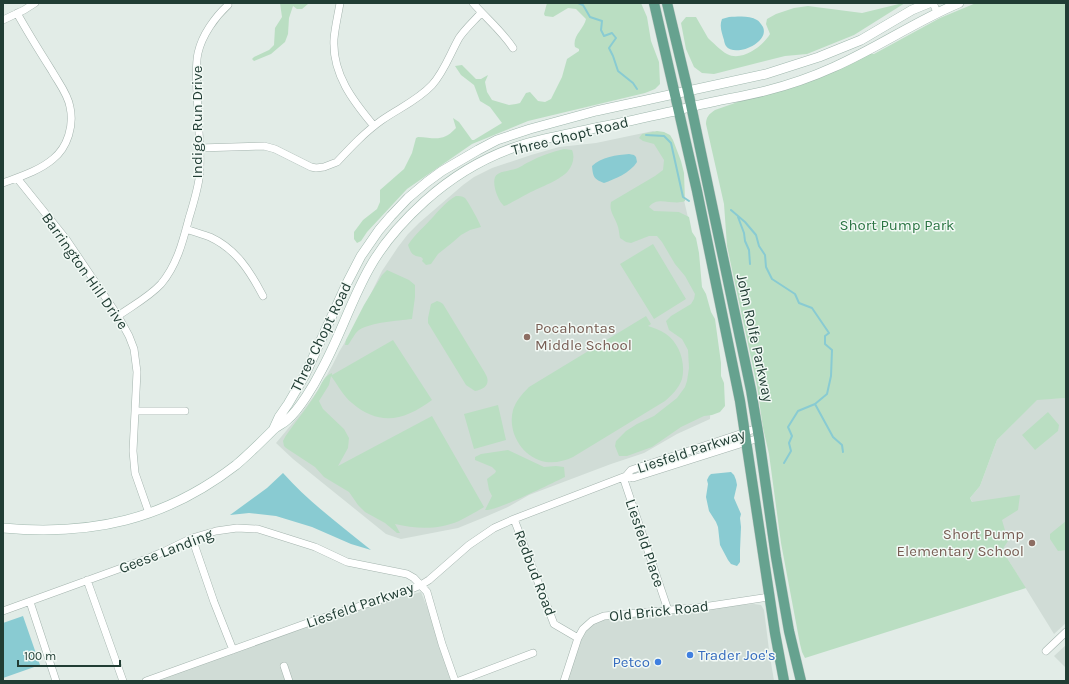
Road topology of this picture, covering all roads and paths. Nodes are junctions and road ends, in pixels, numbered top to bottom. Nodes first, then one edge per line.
1 (35, 3) edge
2 (340, 3) edge
3 (474, 3) edge
4 (654, 3) edge
5 (667, 3) edge
6 (929, 3) edge
7 (933, 3) edge
8 (959, 3) edge
9 (228, 5) dead end
10 (937, 12) junction
11 (17, 13) junction
12 (482, 13) junction
13 (3, 20) edge
14 (513, 48) dead end
15 (688, 91) junction
16 (675, 94) junction
17 (691, 107) junction
18 (679, 110) junction
19 (374, 126) junction
20 (199, 148) junction
21 (17, 178) junction
22 (3, 183) edge
23 (186, 229) junction
24 (263, 296) dead end
25 (118, 316) junction
26 (135, 411) junction
27 (185, 411) dead end
28 (274, 428) junction
29 (758, 433) junction
30 (746, 437) junction
31 (625, 476) junction
32 (149, 513) junction
33 (514, 519) junction
34 (3, 528) edge
35 (192, 538) junction
36 (88, 580) junction
37 (421, 585) junction
38 (769, 597) junction
39 (30, 602) junction
40 (668, 610) junction
41 (3, 611) edge
42 (1066, 632) edge
43 (578, 638) junction
44 (233, 650) junction
45 (1046, 651) dead end
46 (533, 653) dead end
47 (284, 666) dead end
48 (56, 681) edge
49 (123, 681) edge
50 (146, 681) edge
51 (289, 681) edge
52 (455, 681) edge
53 (459, 681) edge
54 (564, 681) edge
55 (784, 681) edge
56 (801, 681) edge

1 - 11 street
2 - 19 street
3 - 12 street
4 - 16 main road, John Rolfe Parkway
5 - 15 main road, John Rolfe Parkway
6 - 15 main road, Three Chopt Road
7 - 10 street
8 - 10 main road, Three Chopt Road
9 - 20 street, Indigo Run Drive
10 - 17 main road, Three Chopt Road
11 - 13 street
11 - 21 street
12 - 14 street
12 - 19 street
15 - 16 main road, Three Chopt Road
15 - 17 main road, John Rolfe Parkway
16 - 18 main road, John Rolfe Parkway
16 - 28 main road, Three Chopt Road
17 - 18 main road, Three Chopt Road
17 - 29 main road, John Rolfe Parkway
18 - 28 main road, Three Chopt Road
18 - 30 main road, John Rolfe Parkway
19 - 20 street
20 - 23 street, Indigo Run Drive
21 - 22 street
21 - 25 street, Barrington Hill Drive
23 - 24 street
23 - 25 street, Indigo Run Drive
25 - 26 street, Barrington Hill Drive
26 - 27 street
26 - 32 street, Barrington Hill Drive
28 - 32 main road, Three Chopt Road
29 - 30 street, Liesfeld Parkway
29 - 56 main road, John Rolfe Parkway
30 - 31 street, Liesfeld Parkway
30 - 38 main road, John Rolfe Parkway
31 - 33 street, Liesfeld Parkway
31 - 40 street, Liesfeld Place
32 - 34 main road, Three Chopt Road
33 - 37 street, Liesfeld Parkway
33 - 43 street, Redbud Road
35 - 36 street, Geese Landing
35 - 37 street, Geese Landing
35 - 44 street
36 - 39 street, Geese Landing
36 - 49 street
37 - 44 street, Liesfeld Parkway
37 - 52 street
38 - 40 street, Old Brick Road
38 - 55 main road, John Rolfe Parkway
39 - 41 street, Geese Landing
39 - 48 street
40 - 43 street, Old Brick Road
42 - 45 street
43 - 54 street, Old Brick Road
44 - 50 street, Liesfeld Parkway
46 - 53 street
47 - 51 street

